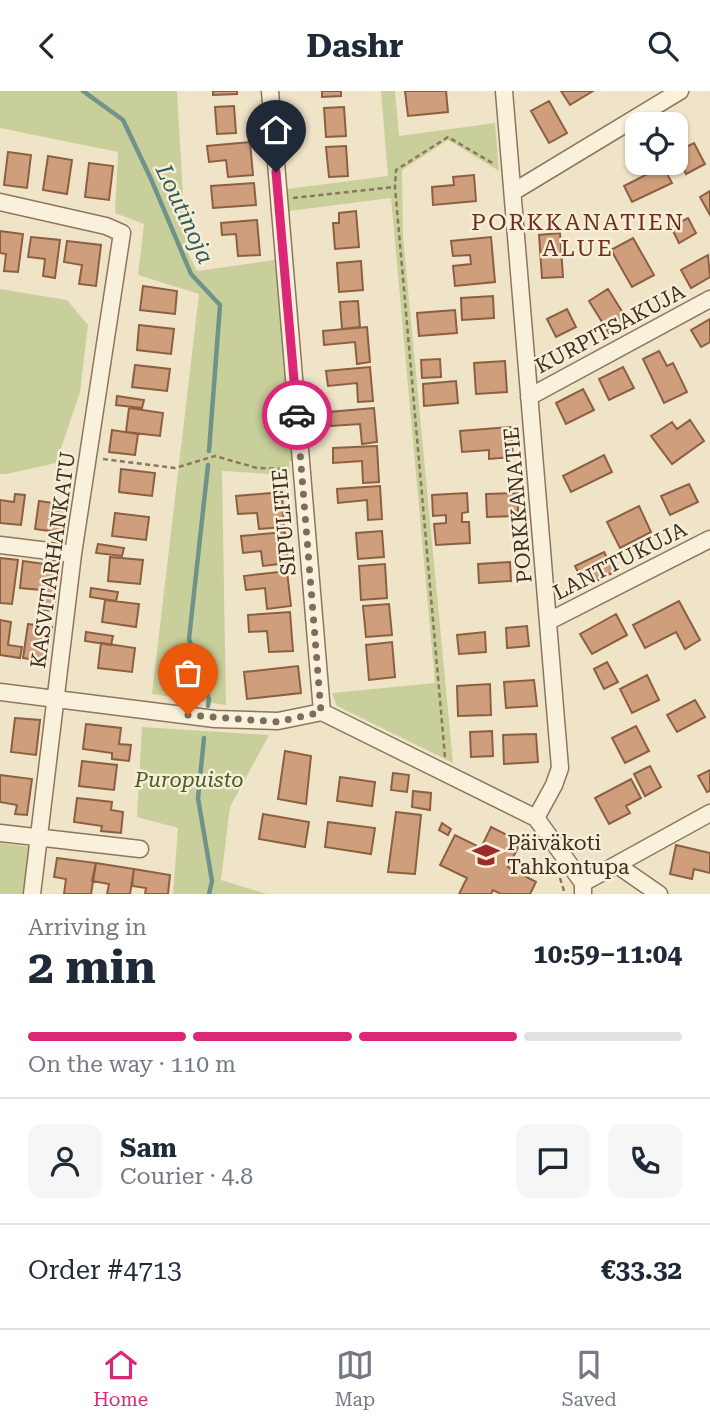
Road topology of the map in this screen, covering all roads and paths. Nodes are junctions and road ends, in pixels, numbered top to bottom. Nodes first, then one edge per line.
1 (270, 91) edge
2 (504, 91) edge
3 (680, 91) edge
4 (512, 174) junction
5 (395, 187) junction
6 (513, 192) junction
7 (279, 199) junction
8 (0, 202) edge
9 (710, 299) edge
10 (529, 397) junction
11 (89, 457) junction
12 (301, 469) junction
13 (710, 539) edge
14 (0, 545) edge
15 (73, 554) junction
16 (549, 621) junction
17 (0, 692) edge
18 (56, 699) junction
19 (321, 712) junction
20 (447, 774) junction
21 (710, 813) edge
22 (536, 818) junction
23 (0, 833) edge
24 (39, 838) junction
25 (140, 849) dead end
26 (617, 865) junction
27 (557, 871) dead end
28 (583, 888) edge
29 (32, 894) edge
30 (565, 894) edge
31 (659, 894) edge

1 - 7 street, SIPULITIE
2 - 4 street, PORKKANATIE
3 - 6 street
4 - 5 path
4 - 6 street, PORKKANATIE
5 - 7 path
5 - 20 path
6 - 10 street, PORKKANATIE
7 - 12 street, SIPULITIE
8 - 11 street, KASVITARHANKATU
9 - 10 street, KURPITSAKUJA
10 - 16 street, PORKKANATIE
11 - 12 path
11 - 15 street, KASVITARHANKATU
12 - 19 street, SIPULITIE
13 - 16 street, LANTTUKUJA
14 - 15 street
15 - 18 street, KASVITARHANKATU
16 - 22 street, PORKKANATIE
17 - 18 street
18 - 19 street
18 - 24 street, KASVITARHANKATU
19 - 20 street
20 - 22 street
21 - 26 street
22 - 28 street
23 - 24 street
24 - 25 street
24 - 29 street, KASVITARHANKATU
26 - 28 street
26 - 31 street
27 - 30 path

